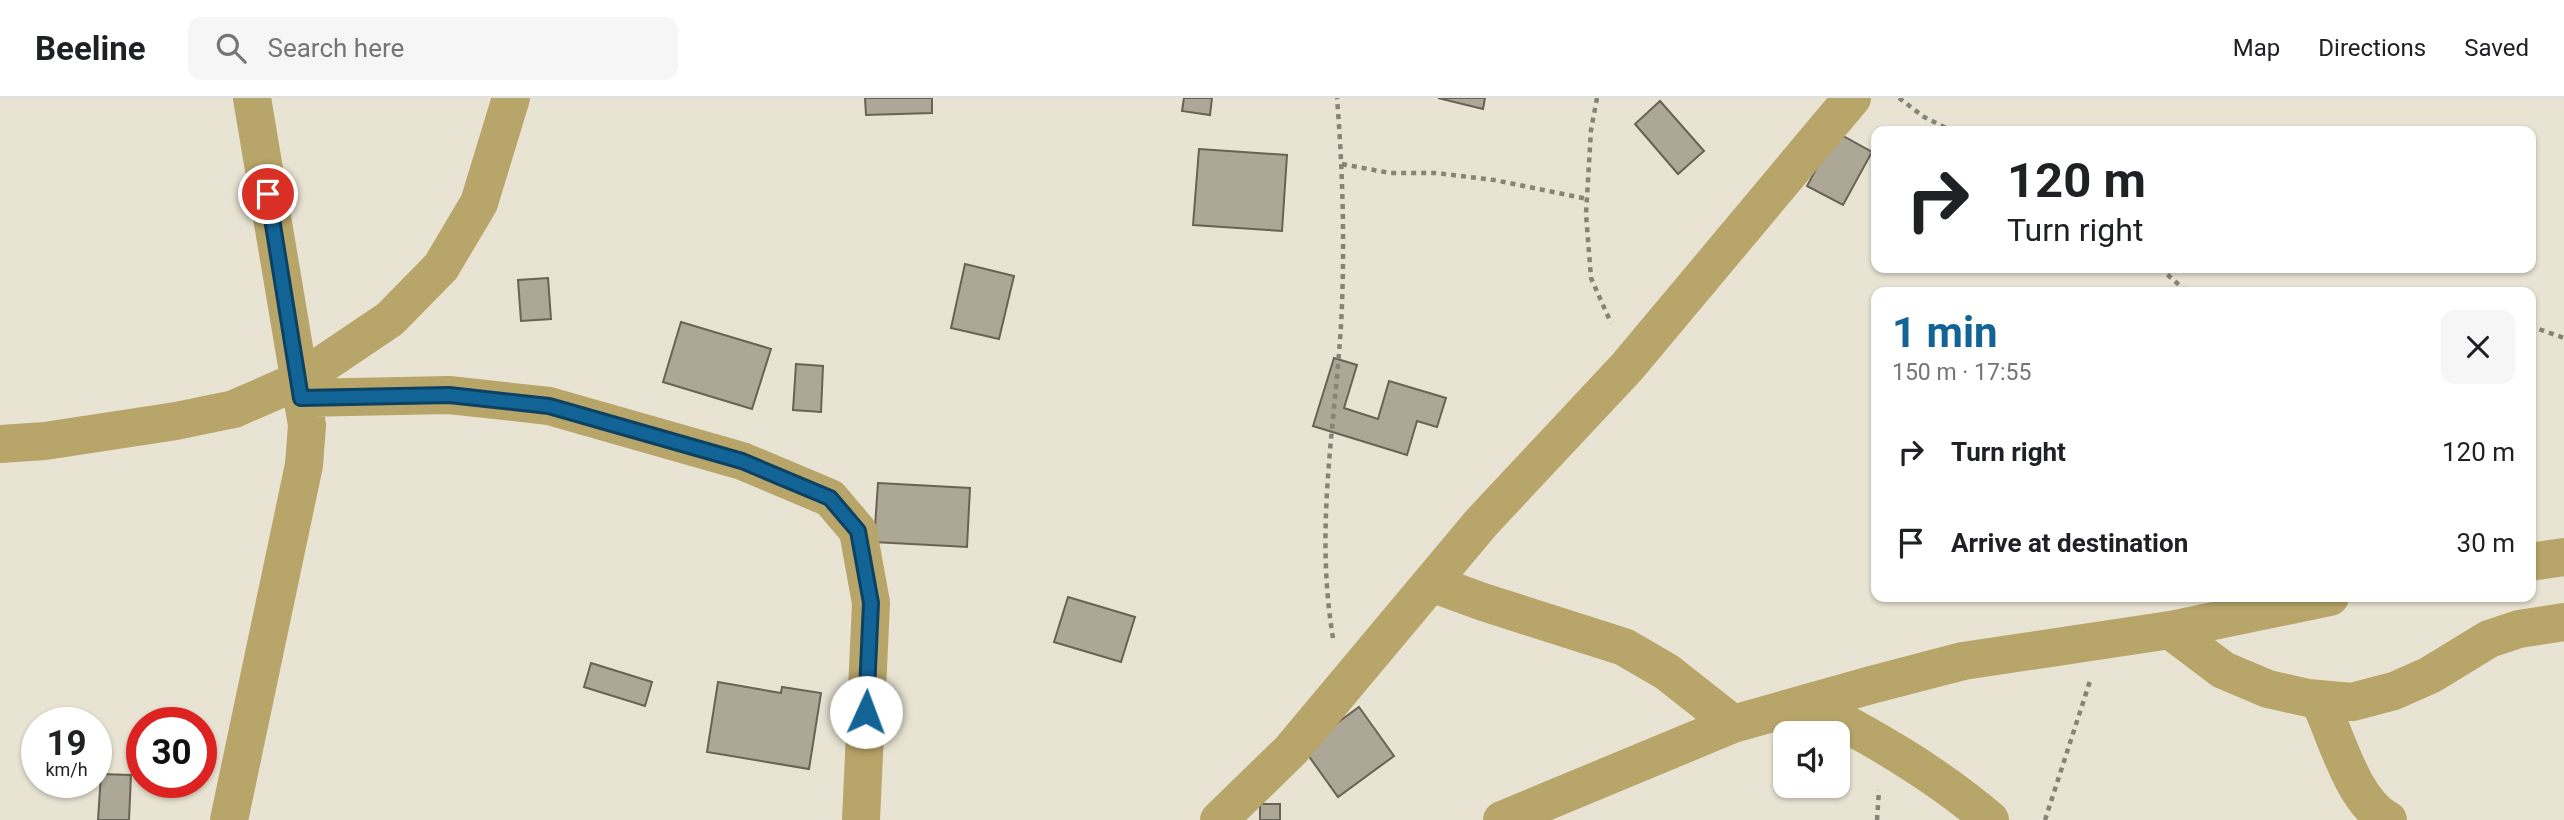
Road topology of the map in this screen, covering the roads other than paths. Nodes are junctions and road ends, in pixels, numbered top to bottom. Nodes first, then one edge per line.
1 (253, 98) edge
2 (511, 98) edge
3 (1852, 98) edge
4 (300, 389) junction
5 (0, 444) edge
6 (2564, 557) edge
7 (2536, 561) edge
8 (1431, 583) junction
9 (2306, 602) edge
10 (2564, 622) edge
11 (2170, 630) junction
12 (2319, 699) junction
13 (1807, 703) junction
14 (1733, 724) junction
15 (229, 820) edge
16 (861, 820) edge
17 (1219, 820) edge
18 (1502, 820) edge
19 (1990, 820) edge
20 (2388, 820) edge

1 - 4 street
2 - 4 street
3 - 8 street
4 - 5 street
4 - 15 street
4 - 16 street
6 - 7 street
8 - 14 street
8 - 17 street
9 - 11 street
10 - 12 street
11 - 12 street
11 - 13 street
12 - 20 street
13 - 14 street
13 - 19 street
14 - 18 street

